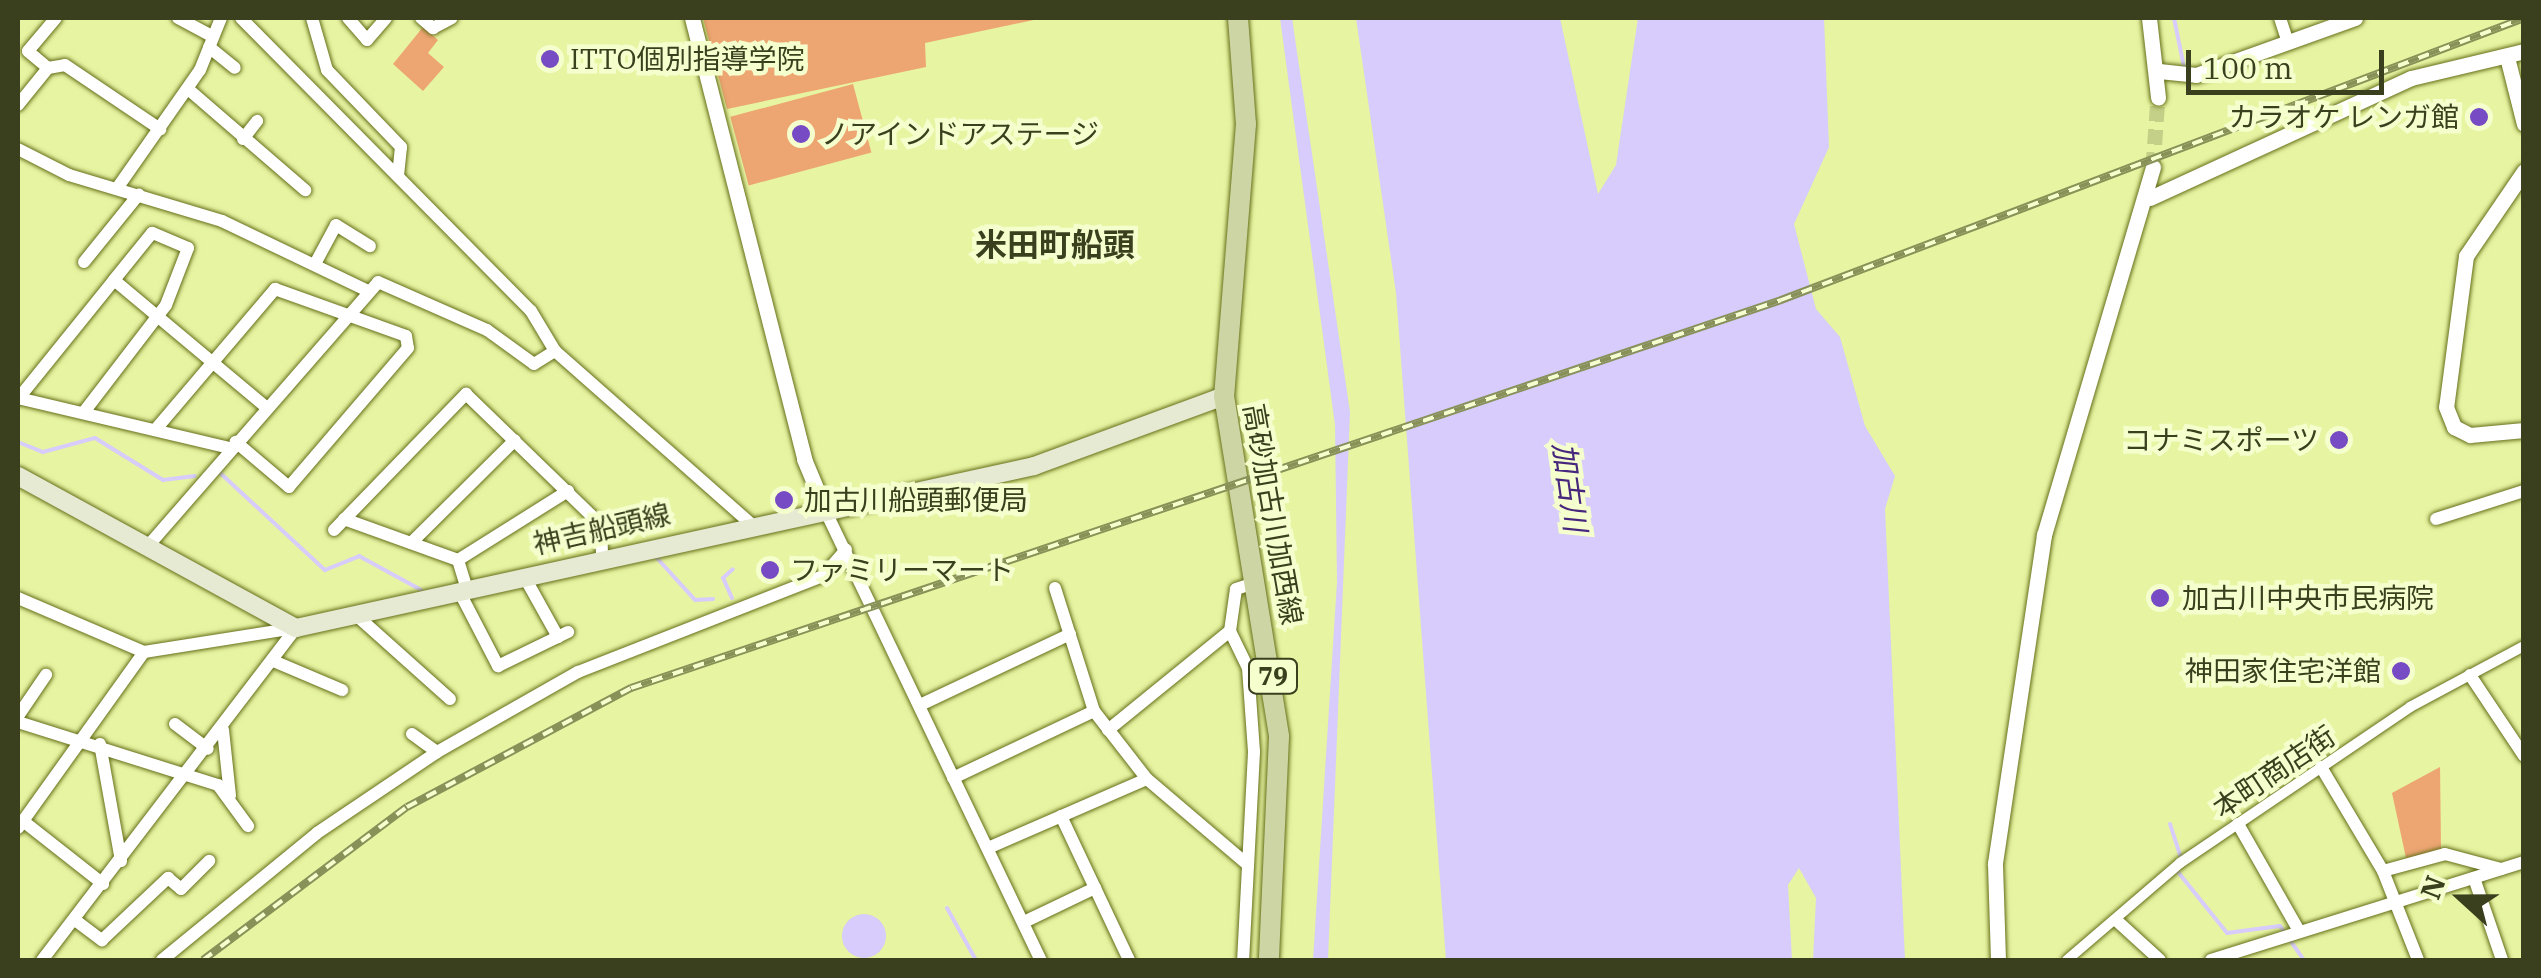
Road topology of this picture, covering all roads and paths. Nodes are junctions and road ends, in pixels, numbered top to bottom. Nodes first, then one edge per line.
1 (56, 18) edge
2 (178, 18) edge
3 (220, 18) edge
4 (241, 18) edge
5 (312, 18) edge
6 (348, 18) edge
7 (386, 18) edge
8 (421, 18) edge
9 (452, 18) edge
10 (692, 18) edge
11 (1238, 18) edge
12 (2149, 18) edge
13 (2280, 18) edge
14 (2355, 18) edge
15 (211, 41) junction
16 (2288, 42) junction
17 (2524, 51) edge
18 (2507, 57) junction
19 (48, 68) junction
20 (235, 68) dead end
21 (2159, 71) junction
22 (188, 90) junction
23 (2158, 97) tunnel mouth
24 (18, 105) edge
25 (257, 121) dead end
26 (2524, 124) edge
27 (160, 129) junction
28 (243, 140) junction
29 (18, 148) edge
30 (2153, 167) tunnel mouth
31 (2524, 171) edge
32 (398, 176) junction
33 (118, 186) junction
34 (296, 189) dead end
35 (139, 194) junction
36 (2150, 198) junction
37 (367, 226) dead end
38 (84, 262) dead end
39 (315, 264) junction
40 (114, 280) junction
41 (366, 290) junction
42 (346, 315) junction
43 (159, 316) junction
44 (555, 350) junction
45 (212, 360) junction
46 (1224, 396) junction
47 (18, 399) edge
48 (266, 406) junction
49 (84, 412) junction
50 (156, 429) junction
51 (2524, 430) edge
52 (514, 440) junction
53 (233, 445) junction
54 (18, 476) edge
55 (568, 491) junction
56 (2524, 491) edge
57 (826, 514) junction
58 (344, 519) junction
59 (2436, 519) dead end
60 (750, 522) junction
61 (334, 530) dead end
62 (411, 543) junction
63 (148, 546) junction
64 (846, 550) junction
65 (602, 558) junction
66 (458, 560) junction
67 (524, 576) junction
68 (1254, 583) junction
69 (1055, 588) dead end
70 (463, 590) junction
71 (18, 598) edge
72 (356, 614) junction
73 (296, 628) junction
74 (1230, 630) junction
75 (1070, 634) junction
76 (2524, 646) edge
77 (144, 652) junction
78 (276, 662) junction
79 (46, 675) dead end
80 (2470, 675) junction
81 (342, 690) dead end
82 (450, 699) dead end
83 (920, 705) junction
84 (1094, 712) junction
85 (18, 719) edge
86 (175, 724) dead end
87 (222, 730) junction
88 (1108, 730) junction
89 (412, 734) dead end
90 (84, 737) junction
91 (100, 744) junction
92 (208, 748) junction
93 (437, 752) junction
94 (2524, 756) edge
95 (2321, 766) junction
96 (954, 778) junction
97 (183, 779) junction
98 (1148, 779) junction
99 (230, 796) junction
100 (1061, 816) junction
101 (20, 824) edge
102 (2238, 824) junction
103 (248, 826) dead end
104 (988, 848) junction
105 (120, 862) junction
106 (208, 862) dead end
107 (2524, 862) edge
108 (1247, 864) junction
109 (2501, 869) junction
110 (2383, 871) junction
111 (2474, 878) junction
112 (103, 884) junction
113 (1095, 888) junction
114 (2396, 904) junction
115 (75, 920) junction
116 (2116, 920) junction
117 (1024, 922) junction
118 (2292, 934) junction
119 (42, 960) edge
120 (162, 960) edge
121 (1041, 960) edge
122 (1128, 960) edge
123 (1243, 960) edge
124 (1269, 960) edge
125 (1998, 960) edge
126 (2067, 960) edge
127 (2160, 960) edge
128 (2211, 960) edge
129 (2418, 960) edge
130 (2502, 960) edge

1 - 19 street
2 - 15 street
3 - 15 street
4 - 32 street
5 - 32 street
6 - 7 street
8 - 9 street
10 - 57 street
11 - 46 main road, 高砂加古川加西線 / 79
12 - 21 street
13 - 16 street
14 - 16 street
15 - 20 street
15 - 22 street
16 - 21 street
17 - 18 street
18 - 26 street
18 - 36 street
19 - 24 street
19 - 27 street
21 - 23 street
22 - 27 street
22 - 28 street
25 - 28 street
27 - 33 street
28 - 34 street
29 - 33 street
30 - 36 street
31 - 51 street
32 - 44 street
33 - 35 street
35 - 38 street
35 - 39 street
36 - 125 street
37 - 39 street
39 - 41 street
40 - 43 street
40 - 43 street
40 - 47 street
41 - 42 street
41 - 44 street
42 - 45 street
42 - 48 street
42 - 53 street
43 - 45 street
43 - 49 street
44 - 60 street
45 - 48 street
45 - 50 street
46 - 57 main road, 神吉船頭線
46 - 68 main road, 高砂加古川加西線 / 79
47 - 49 street
48 - 53 street
49 - 50 street
50 - 53 street
52 - 55 street
52 - 58 street
52 - 62 street
53 - 63 street
54 - 63 main road
55 - 65 street
55 - 66 street
56 - 59 street
57 - 60 main road, 神吉船頭線
57 - 64 street
58 - 61 street
58 - 62 street
60 - 65 main road, 神吉船頭線
62 - 66 street
63 - 73 main road
64 - 83 street
64 - 93 street
65 - 67 main road, 神吉船頭線
66 - 70 street
67 - 70 main road, 神吉船頭線
67 - 70 street
68 - 74 street
68 - 124 main road, 高砂加古川加西線 / 79
69 - 75 street
70 - 72 main road, 神吉船頭線
71 - 77 street
72 - 73 main road, 神吉船頭線
72 - 82 street
73 - 77 street
73 - 78 street
74 - 88 street
74 - 108 street
75 - 83 street
75 - 84 street
76 - 80 street, 本町商店街
77 - 90 street
78 - 81 street
78 - 87 street
79 - 85 street
80 - 94 street
80 - 95 street, 本町商店街
83 - 96 street
84 - 88 street
84 - 96 street
85 - 90 street
86 - 92 street
87 - 92 street
87 - 99 street
88 - 98 street
89 - 93 street
90 - 91 street
90 - 101 street
91 - 97 street
91 - 105 street
92 - 97 street
93 - 120 street
95 - 102 street, 本町商店街
95 - 110 street
96 - 104 street
97 - 99 street
97 - 105 street
98 - 100 street
98 - 108 street
99 - 103 street
100 - 104 street
100 - 113 street
101 - 112 street
102 - 116 street, 本町商店街
102 - 118 street
104 - 117 street
105 - 112 street
106 - 115 street
107 - 109 street
108 - 123 street
109 - 110 street
109 - 111 street
110 - 114 street
111 - 114 street
111 - 130 street
112 - 115 street
113 - 117 street
113 - 122 street
114 - 118 street
114 - 129 street
115 - 119 street
116 - 126 street, 本町商店街
116 - 127 street
117 - 121 street
118 - 128 street

